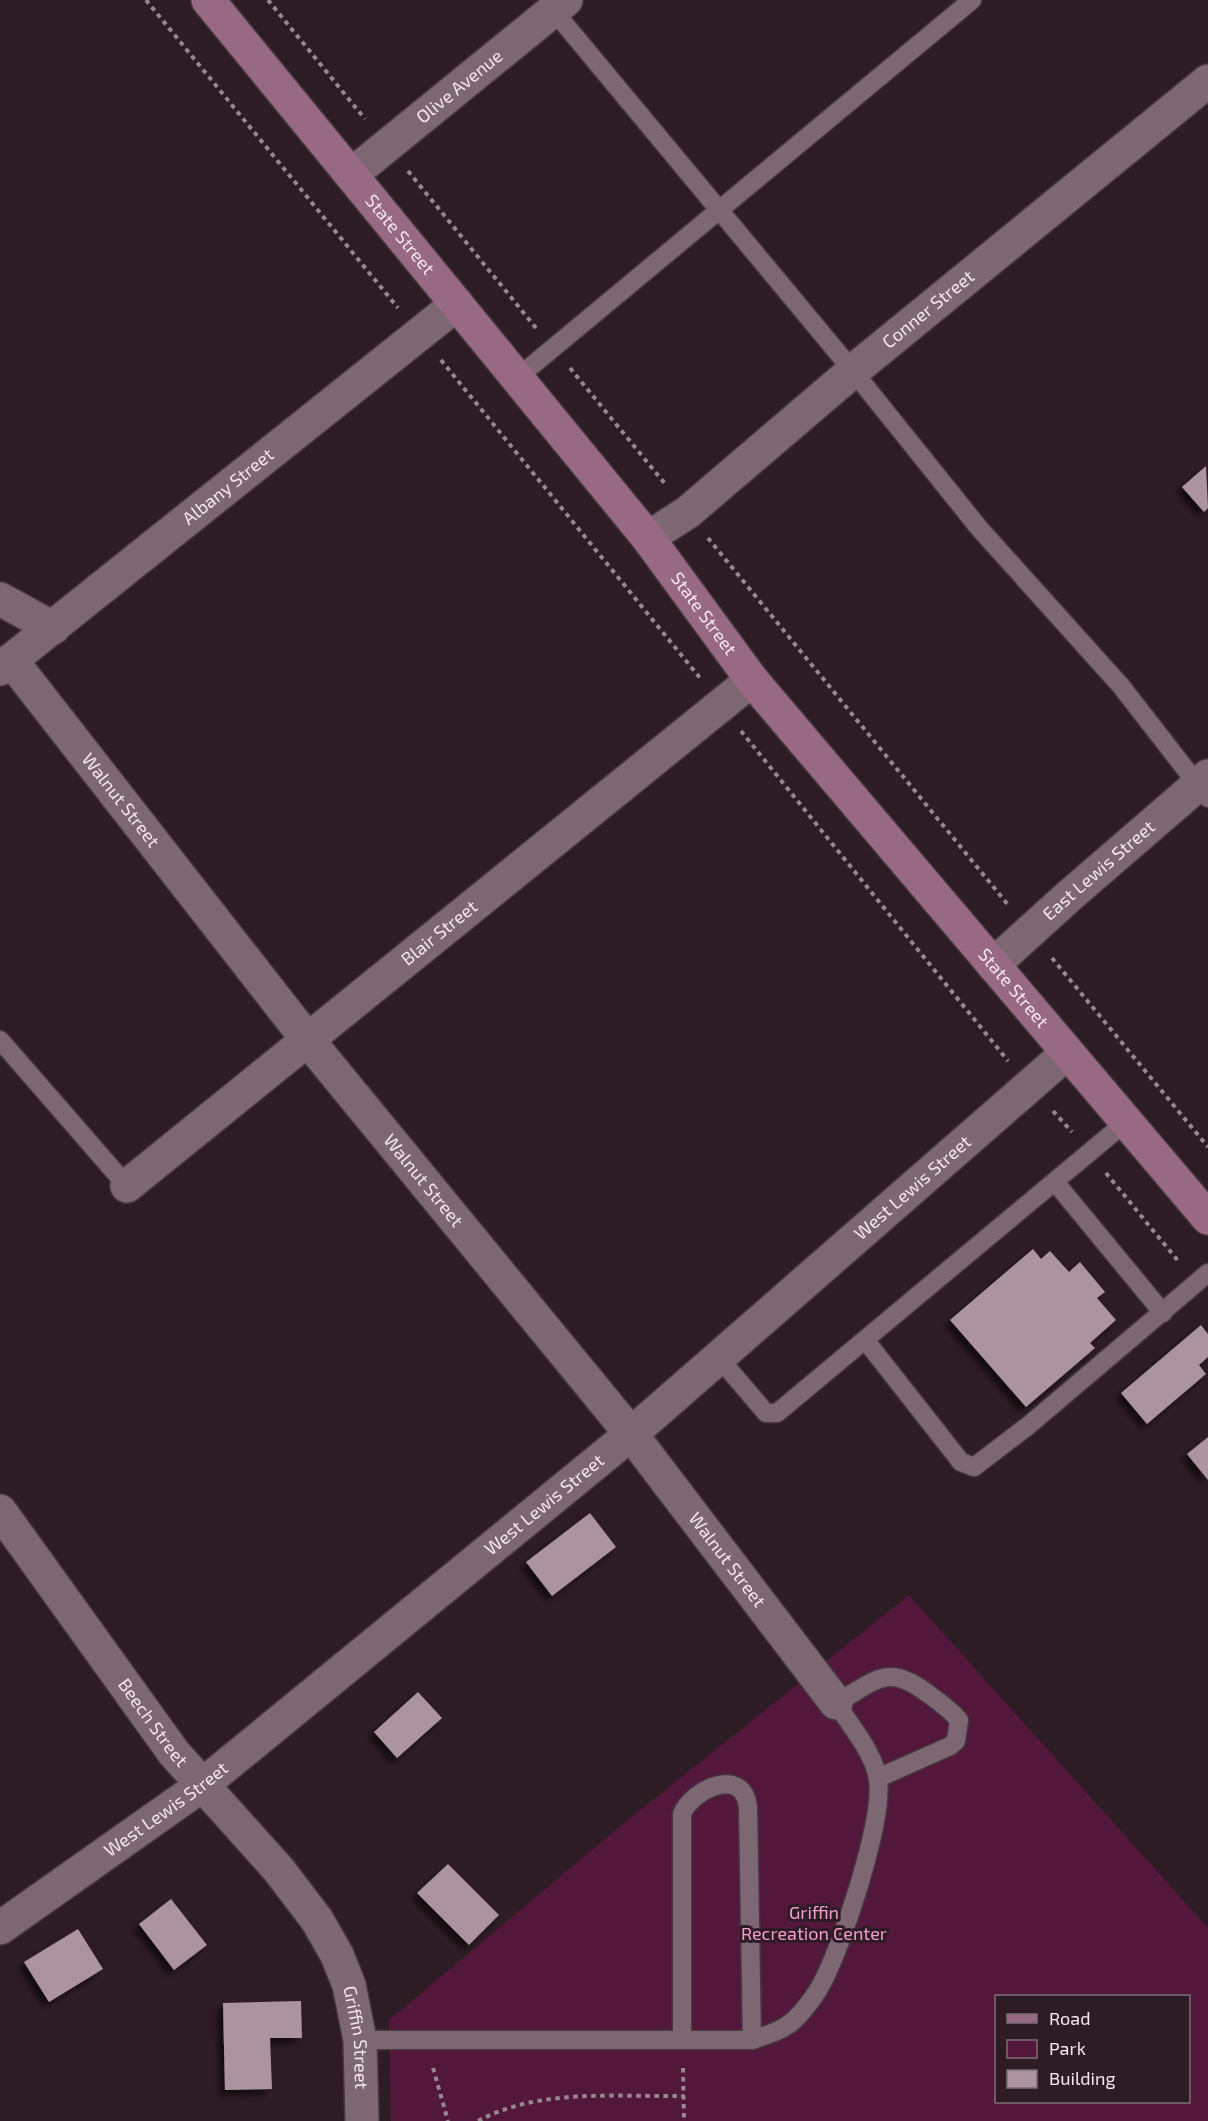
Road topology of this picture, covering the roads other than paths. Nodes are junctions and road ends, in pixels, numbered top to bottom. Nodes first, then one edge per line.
1 (208, 0) edge
2 (972, 0) edge
3 (555, 4) edge
4 (1208, 81) edge
5 (351, 175) junction
6 (719, 210) junction
7 (457, 304) junction
8 (854, 371) junction
9 (518, 378) junction
10 (648, 538) junction
11 (0, 598) edge
12 (53, 628) junction
13 (5, 664) edge
14 (752, 680) junction
15 (1204, 786) edge
16 (993, 965) junction
17 (307, 1039) junction
18 (0, 1040) edge
19 (1066, 1054) junction
20 (1127, 1121) junction
21 (1054, 1182) junction
22 (127, 1186) joint
23 (1207, 1213) edge
24 (1202, 1279) edge
25 (1163, 1313) junction
26 (866, 1341) junction
27 (718, 1358) junction
28 (631, 1434) junction
29 (0, 1511) edge
30 (836, 1703) junction
31 (878, 1778) junction
32 (201, 1786) junction
33 (0, 1928) edge
34 (337, 1955) joint
35 (360, 2040) junction
36 (682, 2040) junction
37 (752, 2040) junction
38 (362, 2121) edge

1 - 5 main road, State Street
2 - 6 lane
3 - 5 street, Olive Avenue
3 - 6 lane
4 - 8 street, Conner Street
5 - 7 main road, State Street
6 - 8 lane
6 - 9 lane
7 - 9 main road, State Street
7 - 12 street, Albany Street
8 - 10 street, Conner Street
8 - 15 lane
9 - 10 main road, State Street
10 - 14 main road, State Street
11 - 12 street
12 - 13 street, Albany Street
13 - 17 street, Walnut Street
14 - 16 main road, State Street
14 - 17 street, Blair Street
15 - 16 street, East Lewis Street
16 - 19 main road, State Street
17 - 22 street, Blair Street
17 - 28 street, Walnut Street
18 - 22 lane
19 - 20 main road, State Street
19 - 27 street, West Lewis Street
20 - 21 lane
20 - 23 main road, State Street
21 - 25 lane
21 - 26 lane
24 - 25 lane
25 - 26 lane
26 - 27 lane
27 - 28 street, West Lewis Street
28 - 30 street, Walnut Street
28 - 32 street, West Lewis Street
29 - 32 street, Beech Street
30 - 31 lane
30 - 31 lane
31 - 37 lane
32 - 33 street, West Lewis Street
32 - 34 street, Beech Street
34 - 35 street, Griffin Street
35 - 36 lane
35 - 38 street, Griffin Street
36 - 37 lane
36 - 37 lane

